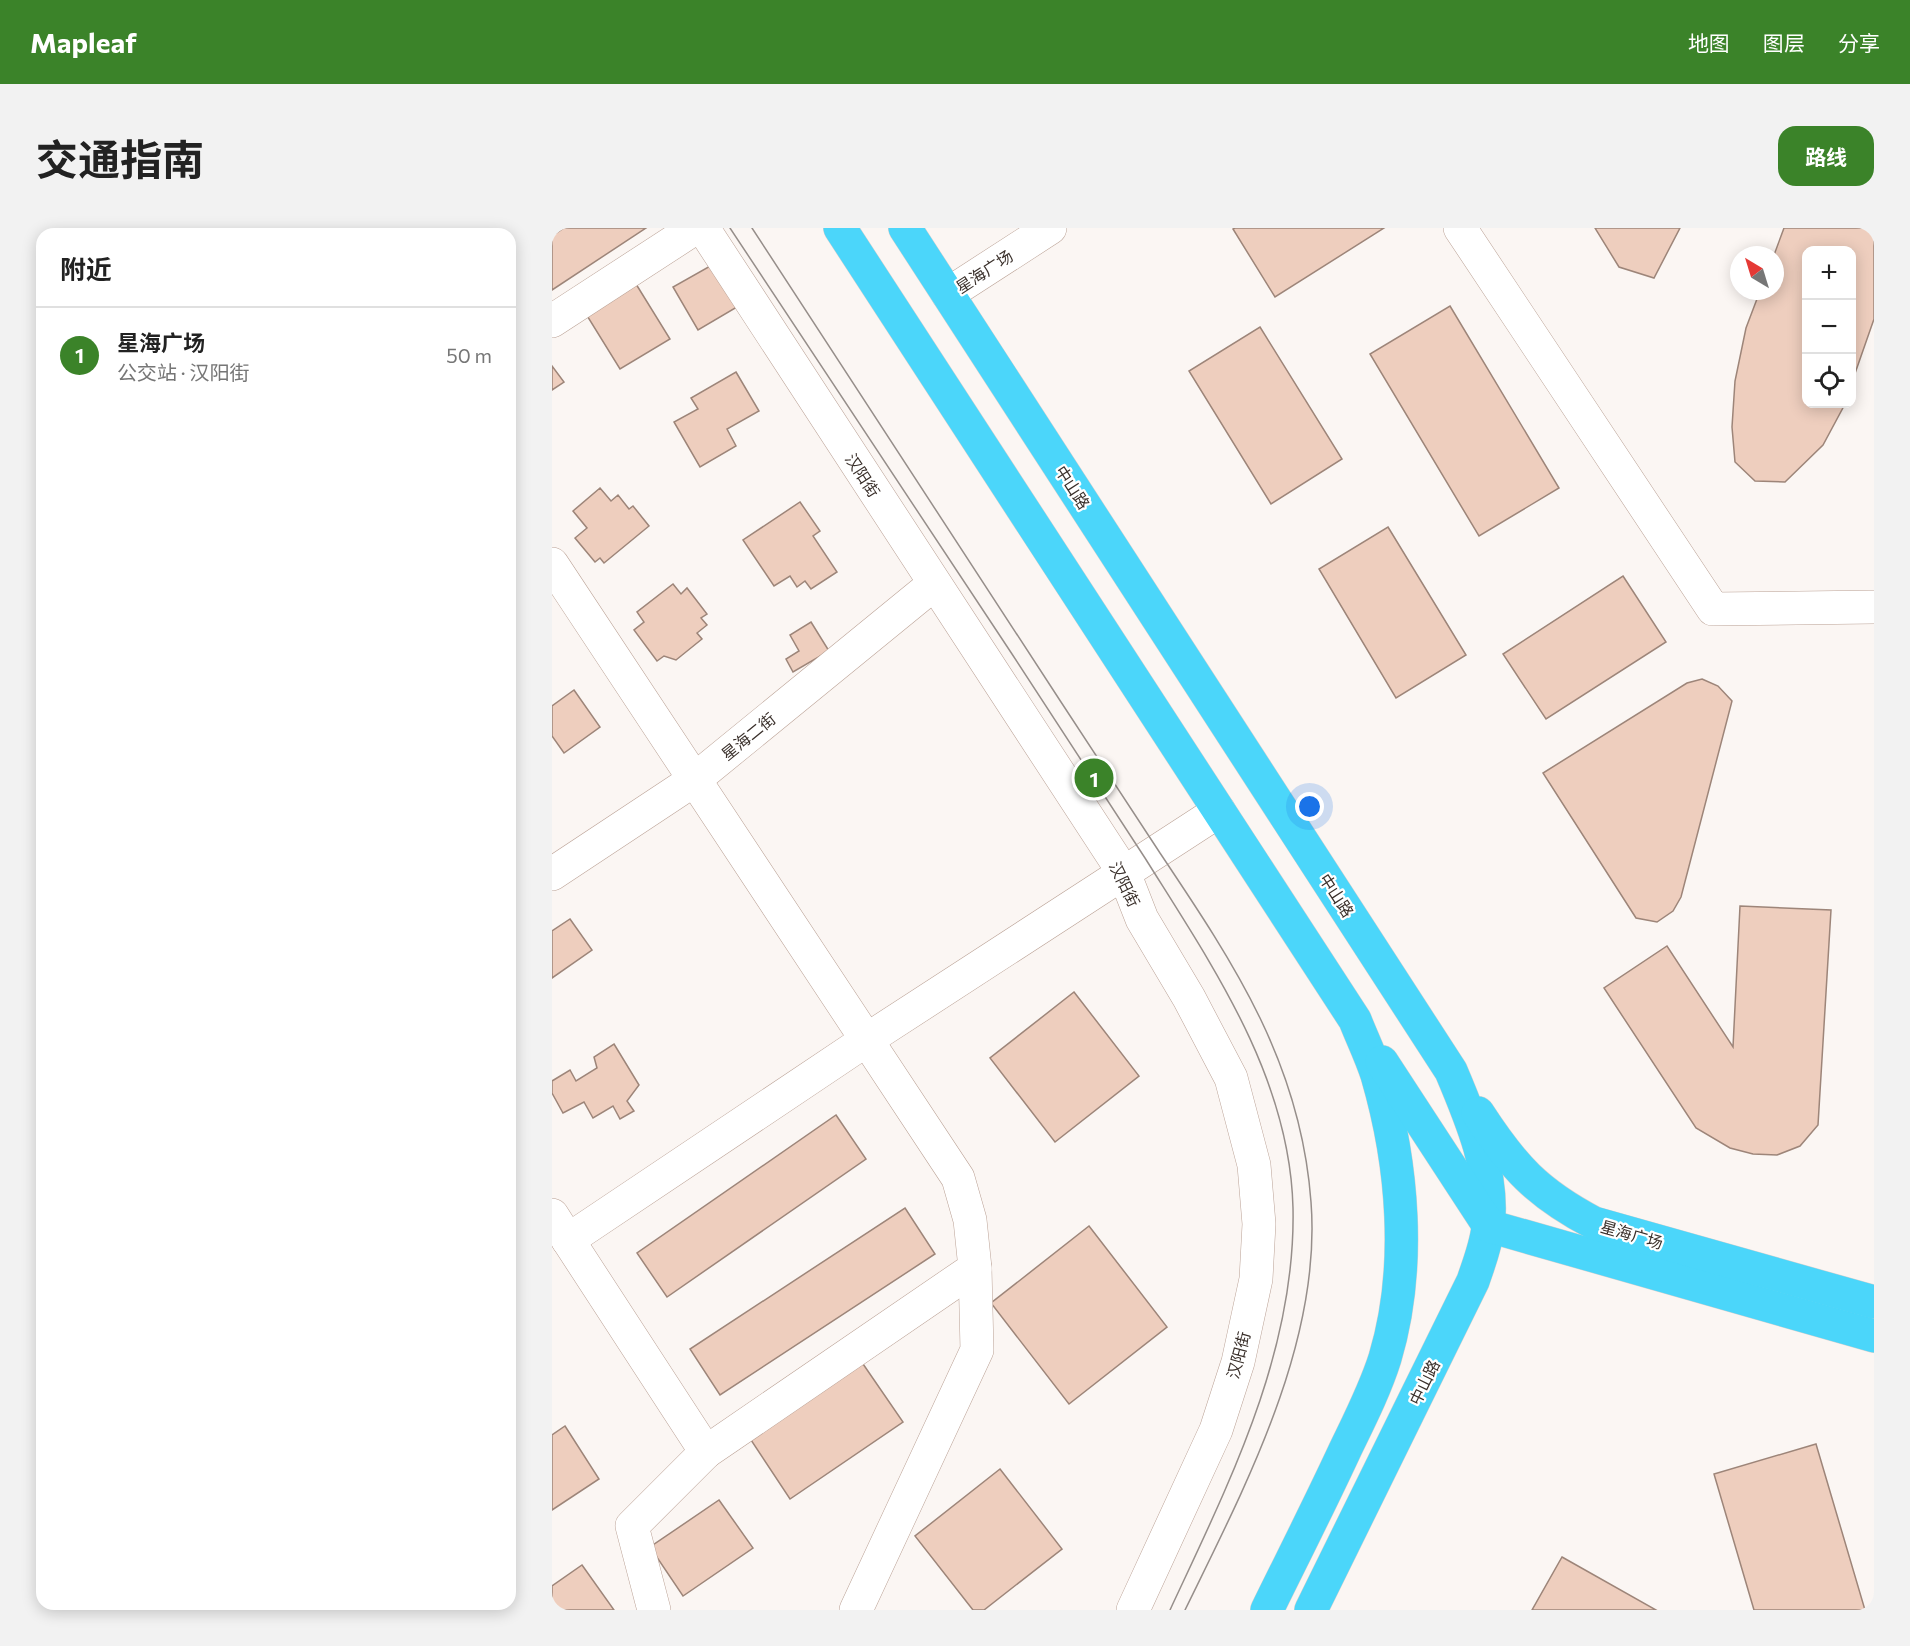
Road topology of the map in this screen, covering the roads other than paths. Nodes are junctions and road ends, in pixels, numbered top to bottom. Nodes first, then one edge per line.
1 (694, 228) edge
2 (703, 228) edge
3 (840, 228) edge
4 (905, 228) edge
5 (1050, 228) edge
6 (1460, 228) edge
7 (948, 294) junction
8 (552, 321) edge
9 (552, 564) edge
10 (934, 584) junction
11 (1874, 608) edge
12 (694, 780) junction
13 (1219, 811) junction
14 (1124, 873) junction
15 (552, 874) edge
16 (1355, 1020) junction
17 (868, 1038) junction
18 (1451, 1071) junction
19 (1489, 1226) junction
20 (560, 1228) edge
21 (975, 1268) junction
22 (1874, 1302) edge
23 (1874, 1336) edge
24 (706, 1452) junction
25 (654, 1610) edge
26 (856, 1610) edge
27 (1133, 1610) edge
28 (1267, 1610) edge
29 (1311, 1610) edge

1 - 8 street
2 - 10 street, 汉阳街
3 - 13 highway
4 - 7 highway, 中山路
5 - 7 street, 星海广场
6 - 11 street
7 - 18 highway, 中山路
9 - 12 street
10 - 12 street, 星海二街
10 - 14 street, 汉阳街
12 - 15 street, 星海二街
12 - 17 street
13 - 14 street
13 - 16 highway
14 - 17 street
14 - 27 street, 汉阳街
16 - 19 highway
16 - 28 highway
17 - 20 street
17 - 21 street
18 - 19 highway, 中山路
18 - 22 highway, 星海广场
19 - 23 highway, 星海广场
19 - 29 highway, 中山路
20 - 24 street
21 - 24 street
21 - 26 street
24 - 25 street

